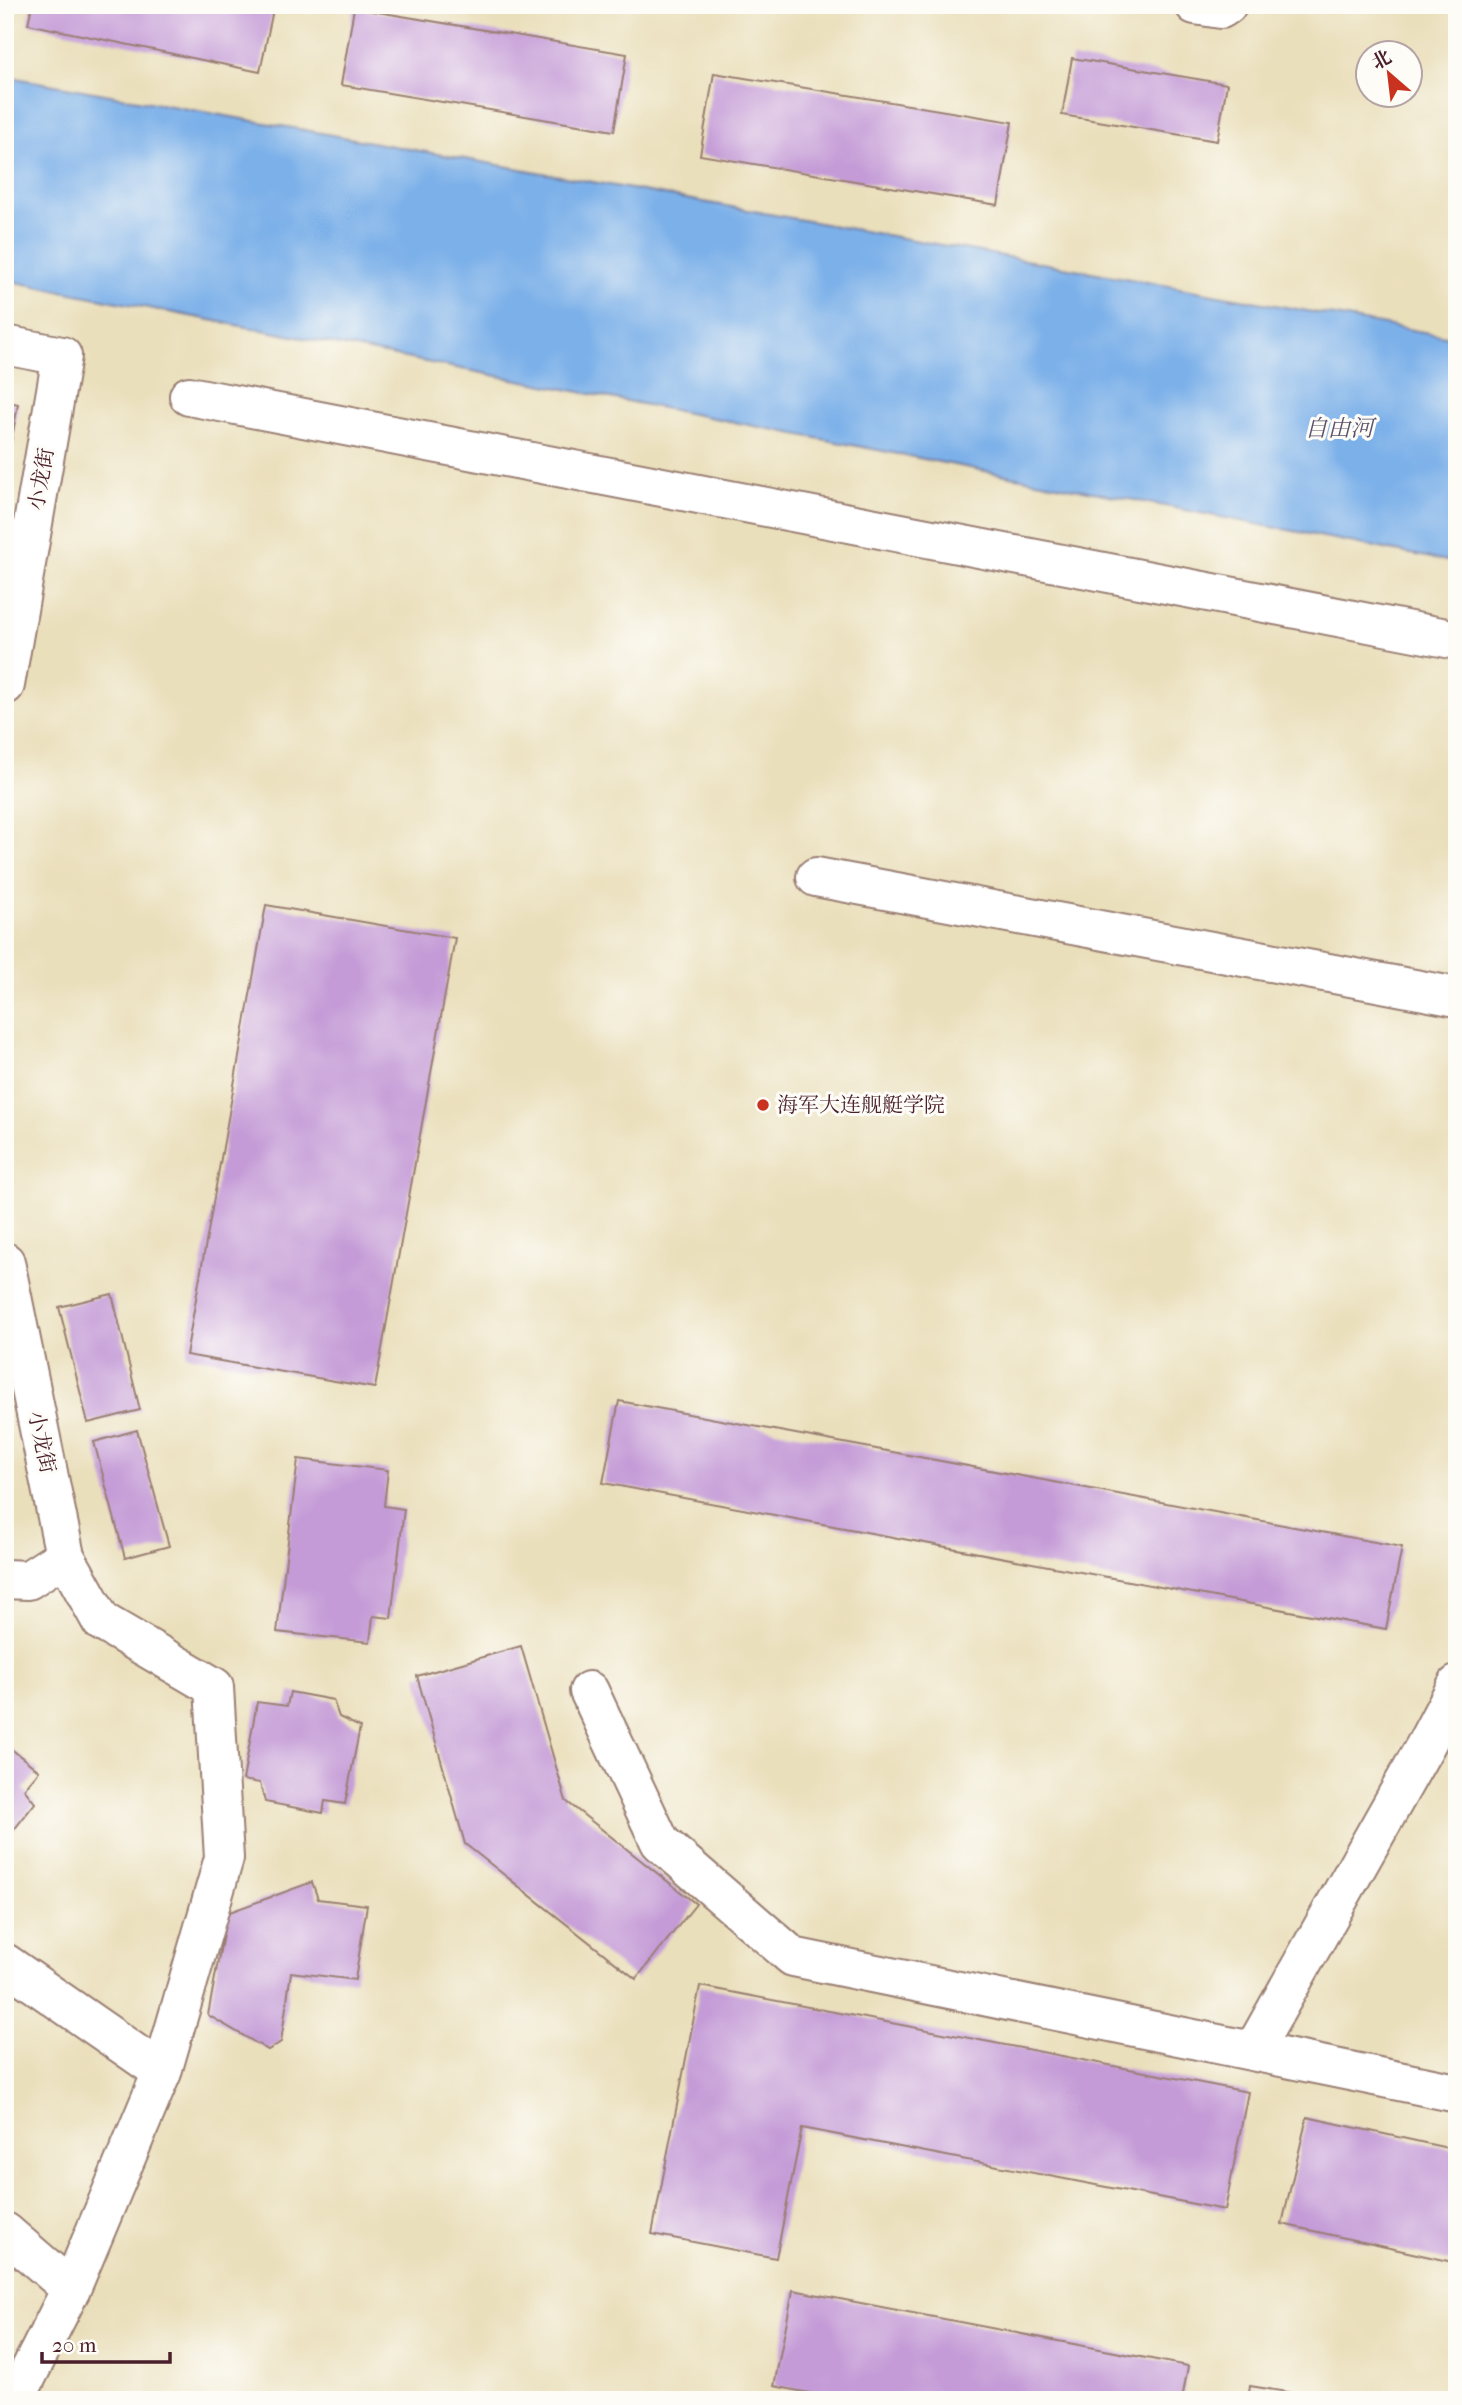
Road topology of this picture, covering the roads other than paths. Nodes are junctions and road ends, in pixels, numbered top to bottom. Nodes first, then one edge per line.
1 (1195, 5) edge
2 (1227, 5) edge
3 (5, 345) edge
4 (189, 396) dead end
5 (1457, 640) edge
6 (5, 685) edge
7 (816, 877) dead end
8 (1457, 997) edge
9 (5, 1262) edge
10 (65, 1556) junction
11 (5, 1579) edge
12 (1457, 1685) edge
13 (589, 1691) dead end
14 (1441, 1742) edge
15 (5, 1963) edge
16 (1253, 2051) junction
17 (162, 2072) junction
18 (1457, 2093) edge
19 (5, 2232) edge
20 (71, 2289) junction
21 (15, 2400) edge

1 - 2 street
3 - 6 street, 小龙街
4 - 5 street
7 - 8 street
9 - 10 street, 小龙街
10 - 11 street
10 - 17 street, 小龙街
12 - 14 street
13 - 16 street
14 - 16 street
15 - 17 street
16 - 18 street
17 - 20 street
19 - 20 street
20 - 21 street

